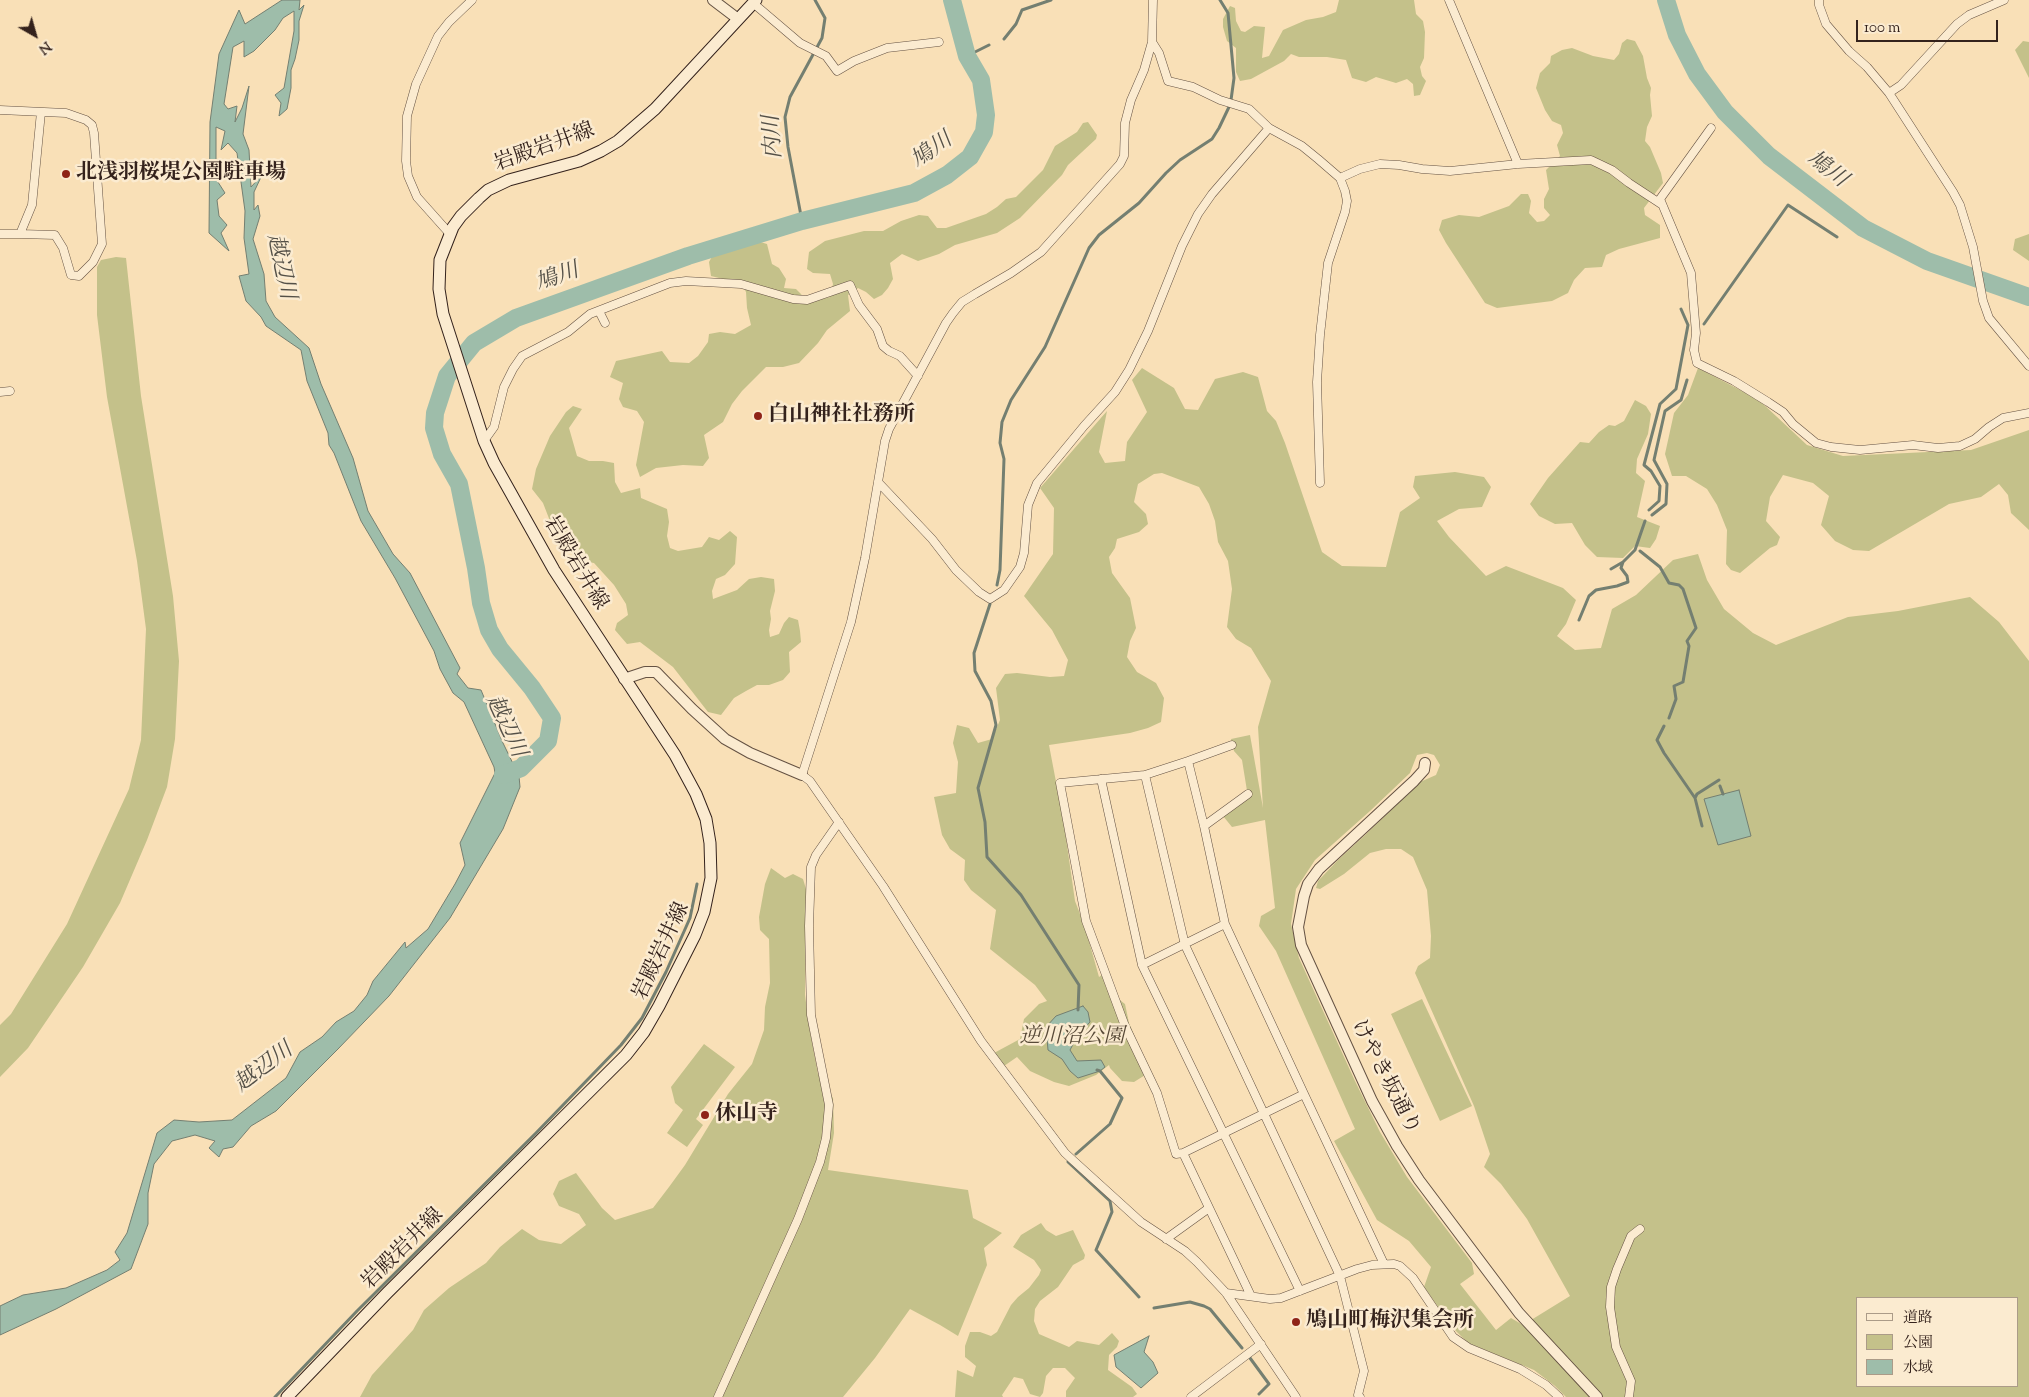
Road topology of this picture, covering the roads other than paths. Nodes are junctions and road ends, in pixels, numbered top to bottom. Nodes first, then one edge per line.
1 (472, 0) edge
2 (712, 0) edge
3 (1153, 0) edge
4 (1449, 0) edge
5 (1819, 0) edge
6 (2004, 0) edge
7 (755, 2) edge
8 (738, 19) junction
9 (940, 42) dead end
10 (1152, 42) junction
11 (1889, 94) junction
12 (0, 110) edge
13 (41, 112) junction
14 (1269, 128) junction
15 (1711, 128) dead end
16 (1518, 164) junction
17 (1340, 178) junction
18 (1661, 204) junction
19 (0, 234) edge
20 (20, 234) junction
21 (450, 234) junction
22 (599, 311) junction
23 (605, 323) dead end
24 (2029, 366) edge
25 (918, 376) junction
26 (10, 391) dead end
27 (0, 392) edge
28 (2029, 413) edge
29 (484, 442) junction
30 (878, 482) junction
31 (1320, 483) dead end
32 (624, 679) junction
33 (1232, 746) dead end
34 (1188, 761) junction
35 (1424, 763) dead end
36 (802, 775) junction
37 (1145, 775) junction
38 (1101, 779) junction
39 (1248, 794) dead end
40 (839, 822) junction
41 (1204, 826) junction
42 (1225, 924) junction
43 (1185, 945) junction
44 (1142, 965) junction
45 (1304, 1094) junction
46 (1264, 1113) junction
47 (1224, 1132) junction
48 (1183, 1152) junction
49 (1209, 1208) junction
50 (1640, 1229) dead end
51 (1166, 1240) junction
52 (1384, 1264) junction
53 (1340, 1276) junction
54 (1300, 1291) junction
55 (1226, 1294) junction
56 (1251, 1296) junction
57 (1261, 1344) junction
58 (287, 1397) edge
59 (718, 1397) edge
60 (1191, 1397) edge
61 (1296, 1397) edge
62 (1360, 1397) edge
63 (1558, 1397) edge
64 (1597, 1397) edge
65 (1629, 1397) edge

1 - 21 street
2 - 8 street
3 - 10 street
4 - 16 street
5 - 11 street
6 - 11 street
7 - 8 main road, 岩殿岩井線
7 - 9 street
8 - 21 main road, 岩殿岩井線
10 - 14 street
10 - 25 street
11 - 24 street
12 - 13 street
13 - 20 street
13 - 20 street
14 - 17 street
14 - 30 street
15 - 18 street
16 - 17 street
16 - 18 street
17 - 31 street
18 - 28 street
19 - 20 street
21 - 29 main road, 岩殿岩井線
22 - 23 street
22 - 25 street
22 - 29 street
25 - 30 street
26 - 27 street
29 - 32 main road, 岩殿岩井線
30 - 36 street
32 - 36 street
32 - 58 main road, 岩殿岩井線
33 - 34 street
34 - 37 street
34 - 41 street
35 - 64 street, けやき坂通り
36 - 40 street
37 - 38 street
37 - 43 street
38 - 44 street
38 - 48 street
39 - 41 street
40 - 51 street
40 - 59 street
41 - 42 street
42 - 43 street
42 - 45 street
43 - 44 street
43 - 46 street
44 - 47 street
45 - 46 street
45 - 52 street
46 - 47 street
46 - 53 street
47 - 48 street
47 - 54 street
48 - 49 street
49 - 51 street
49 - 56 street
50 - 65 street
51 - 55 street
52 - 53 street
52 - 63 street
53 - 54 street
53 - 62 street
54 - 56 street
55 - 56 street
55 - 57 street
57 - 60 street
57 - 61 street

